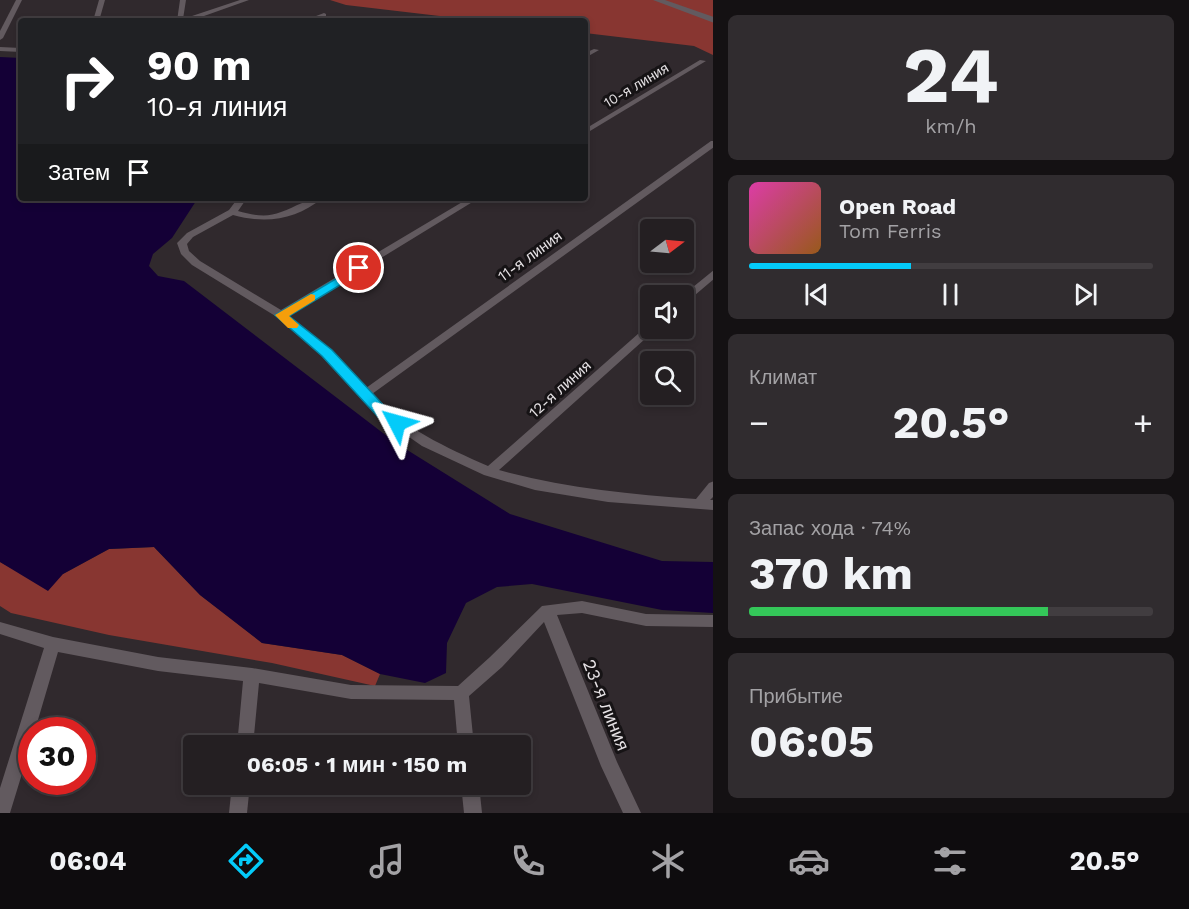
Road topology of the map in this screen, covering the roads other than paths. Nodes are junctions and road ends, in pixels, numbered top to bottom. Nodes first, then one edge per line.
1 (19, 0) edge
2 (102, 0) edge
3 (183, 0) edge
4 (246, 0) edge
5 (657, 0) edge
6 (324, 15) dead end
7 (97, 18) edge
8 (182, 18) edge
9 (191, 18) edge
10 (315, 18) edge
11 (713, 20) edge
12 (0, 38) edge
13 (0, 49) edge
14 (18, 50) edge
15 (596, 50) dead end
16 (588, 54) edge
17 (702, 61) dead end
18 (588, 130) edge
19 (713, 144) edge
20 (241, 201) edge
21 (312, 201) edge
22 (470, 201) edge
23 (232, 212) junction
24 (713, 274) edge
25 (694, 290) edge
26 (281, 315) junction
27 (640, 338) edge
28 (365, 394) junction
29 (489, 472) junction
30 (713, 487) edge
31 (699, 504) junction
32 (713, 505) edge
33 (547, 610) junction
34 (713, 621) edge
35 (0, 628) edge
36 (53, 644) junction
37 (252, 675) junction
38 (461, 693) junction
39 (245, 735) edge
40 (465, 735) edge
41 (240, 795) edge
42 (471, 795) edge
43 (1, 813) edge
44 (238, 813) edge
45 (473, 813) edge
46 (632, 813) edge

1 - 12 street
2 - 7 street
3 - 8 street
4 - 9 street
5 - 11 street
6 - 10 street
13 - 14 street
15 - 16 street
17 - 18 street, 10-я линия
19 - 28 street, 11-я линия
20 - 23 street
21 - 23 street
22 - 26 street
23 - 26 street
24 - 25 street
26 - 28 street
27 - 29 street, 12-я линия
28 - 29 street
29 - 31 street
30 - 31 street
31 - 32 street
33 - 34 street
33 - 38 street
33 - 46 street, 23-я линия
35 - 36 street
36 - 37 street
36 - 43 street
37 - 38 street
37 - 39 street
38 - 40 street
41 - 44 street
42 - 45 street

